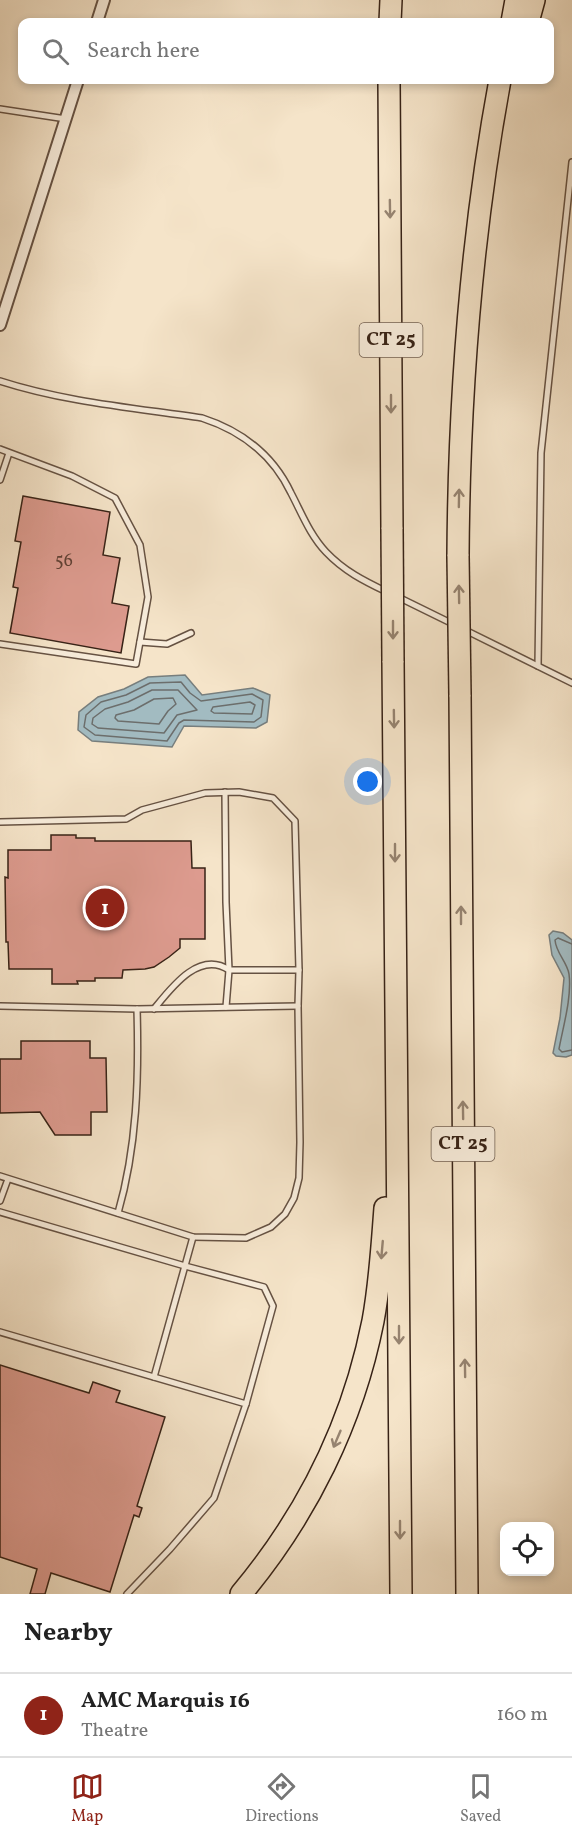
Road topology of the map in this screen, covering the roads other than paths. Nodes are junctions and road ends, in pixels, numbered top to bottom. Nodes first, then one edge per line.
1 (104, 0) edge
2 (377, 0) edge
3 (391, 0) edge
4 (516, 0) edge
5 (534, 0) edge
6 (98, 18) edge
7 (377, 18) edge
8 (390, 18) edge
9 (513, 18) edge
10 (529, 18) edge
11 (77, 84) edge
12 (382, 84) edge
13 (389, 84) edge
14 (499, 84) edge
15 (514, 84) edge
16 (0, 109) edge
17 (66, 119) junction
18 (389, 150) junction
19 (572, 162) edge
20 (470, 299) junction
21 (0, 325) edge
22 (0, 381) edge
23 (0, 449) edge
24 (9, 453) junction
25 (0, 480) edge
26 (191, 633) dead end
27 (140, 642) junction
28 (0, 644) edge
29 (538, 666) junction
30 (572, 682) edge
31 (225, 792) junction
32 (0, 822) edge
33 (229, 970) junction
34 (299, 970) junction
35 (0, 1006) edge
36 (298, 1006) junction
37 (226, 1007) junction
38 (137, 1009) junction
39 (154, 1009) junction
40 (397, 1066) junction
41 (0, 1176) edge
42 (8, 1179) junction
43 (0, 1201) edge
44 (0, 1212) edge
45 (118, 1214) junction
46 (193, 1237) junction
47 (185, 1266) junction
48 (0, 1332) edge
49 (154, 1377) junction
50 (465, 1402) junction
51 (246, 1404) junction
52 (127, 1594) edge
53 (241, 1594) edge
54 (401, 1594) edge
55 (467, 1594) edge
56 (479, 1594) edge

1 - 6 street
2 - 7 highway
3 - 8 highway
4 - 9 highway
5 - 10 highway
11 - 17 street
12 - 18 highway
13 - 18 highway, CT 25
14 - 20 highway, CT 25
15 - 20 highway
16 - 17 lane
17 - 21 street
18 -> 40 highway, CT 25, bridge
19 - 29 lane
50 -> 20 highway, CT 25, bridge
22 - 29 lane
23 - 24 lane
24 - 25 lane
24 - 27 lane
26 - 27 lane
27 - 28 lane
29 - 30 lane
31 - 32 lane
31 - 33 lane
31 - 34 lane
33 - 34 lane
33 - 37 lane
33 - 39 lane
34 - 36 lane
35 - 38 lane
36 - 37 lane
36 - 46 lane
37 - 39 lane
38 - 39 lane
38 - 45 lane
40 -> 53 highway
40 -> 54 highway, CT 25
41 - 42 lane
42 - 43 lane
42 - 45 lane
44 - 47 lane
45 - 46 lane
46 - 47 lane
47 - 49 lane
47 - 51 lane
48 - 49 lane
49 - 51 lane
50 - 55 highway, CT 25
50 - 56 highway
51 - 52 lane

